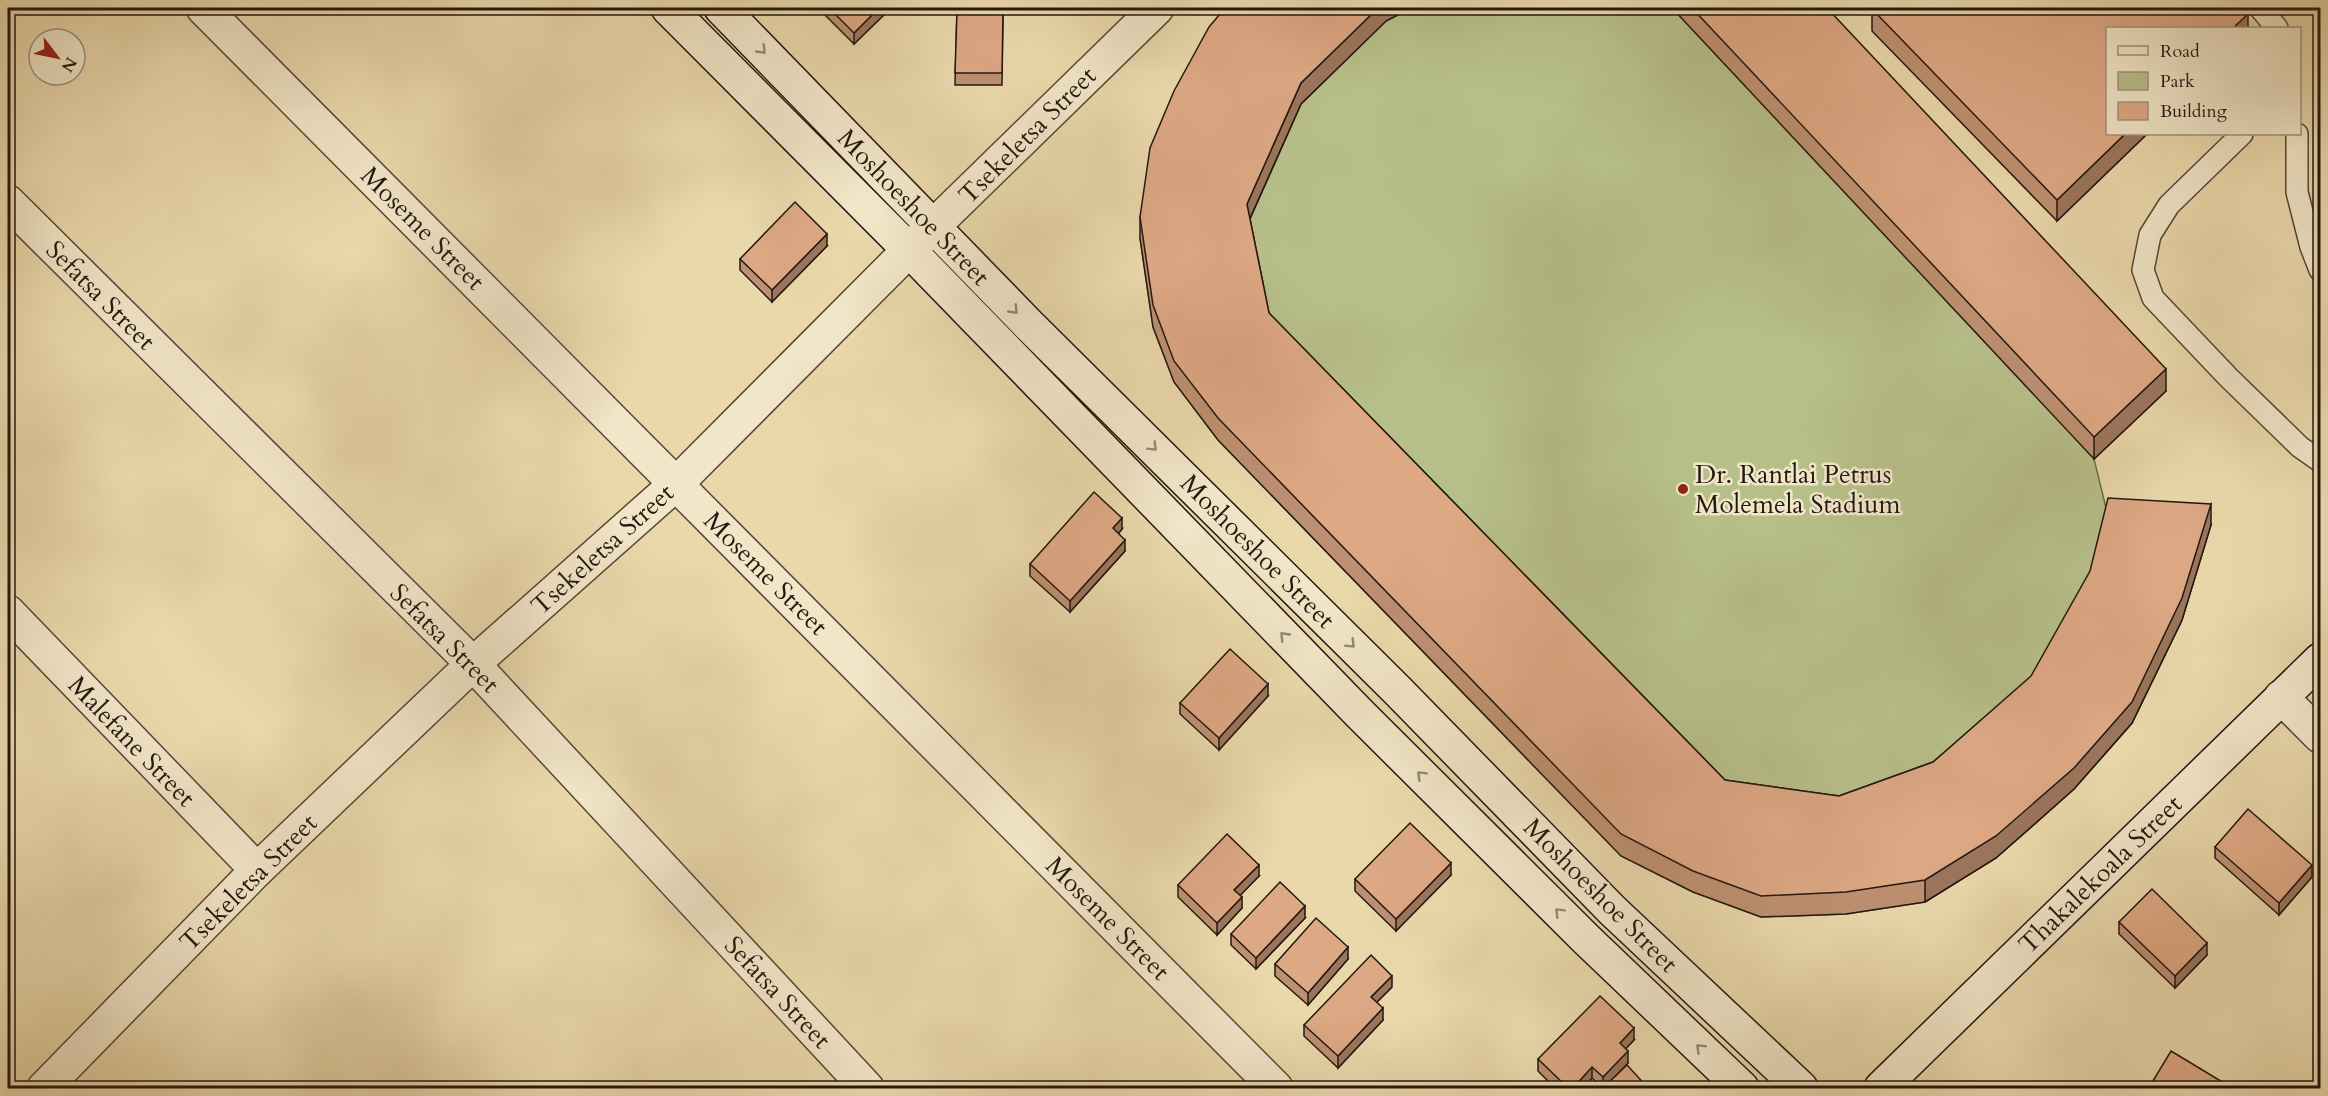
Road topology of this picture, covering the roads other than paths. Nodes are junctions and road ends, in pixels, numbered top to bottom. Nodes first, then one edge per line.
1 (203, 8) edge
2 (668, 8) edge
3 (721, 8) edge
4 (1157, 8) edge
5 (2260, 8) edge
6 (2276, 27) edge
7 (2241, 135) edge
8 (2297, 135) edge
9 (8, 202) edge
10 (933, 227) junction
11 (909, 250) junction
12 (2320, 270) edge
13 (2320, 461) edge
14 (677, 483) junction
15 (8, 612) edge
16 (2320, 660) edge
17 (472, 664) junction
18 (2281, 697) junction
19 (2320, 736) edge
20 (257, 870) junction
21 (44, 1089) edge
22 (867, 1089) edge
23 (1276, 1089) edge
24 (1742, 1089) edge
25 (1801, 1089) edge
26 (1881, 1089) edge

1 - 14 street, Moseme Street
2 - 11 street, Moshoeshoe Street
3 -> 10 street, Moshoeshoe Street
4 - 10 street, Tsekeletsa Street
5 - 6 lane
7 - 13 lane
8 - 12 lane
9 - 17 street, Sefatsa Street
10 - 11 street, Tsekeletsa Street
10 -> 25 street, Moshoeshoe Street
11 - 14 street, Tsekeletsa Street
24 -> 11 street, Moshoeshoe Street
14 - 17 street, Tsekeletsa Street
14 - 23 street, Moseme Street
15 - 20 street, Malefane Street
16 - 18 street, Thakalekoala Street
17 - 20 street, Tsekeletsa Street
17 - 22 street, Sefatsa Street
18 - 19 street
18 - 26 street, Thakalekoala Street
20 - 21 street, Tsekeletsa Street

